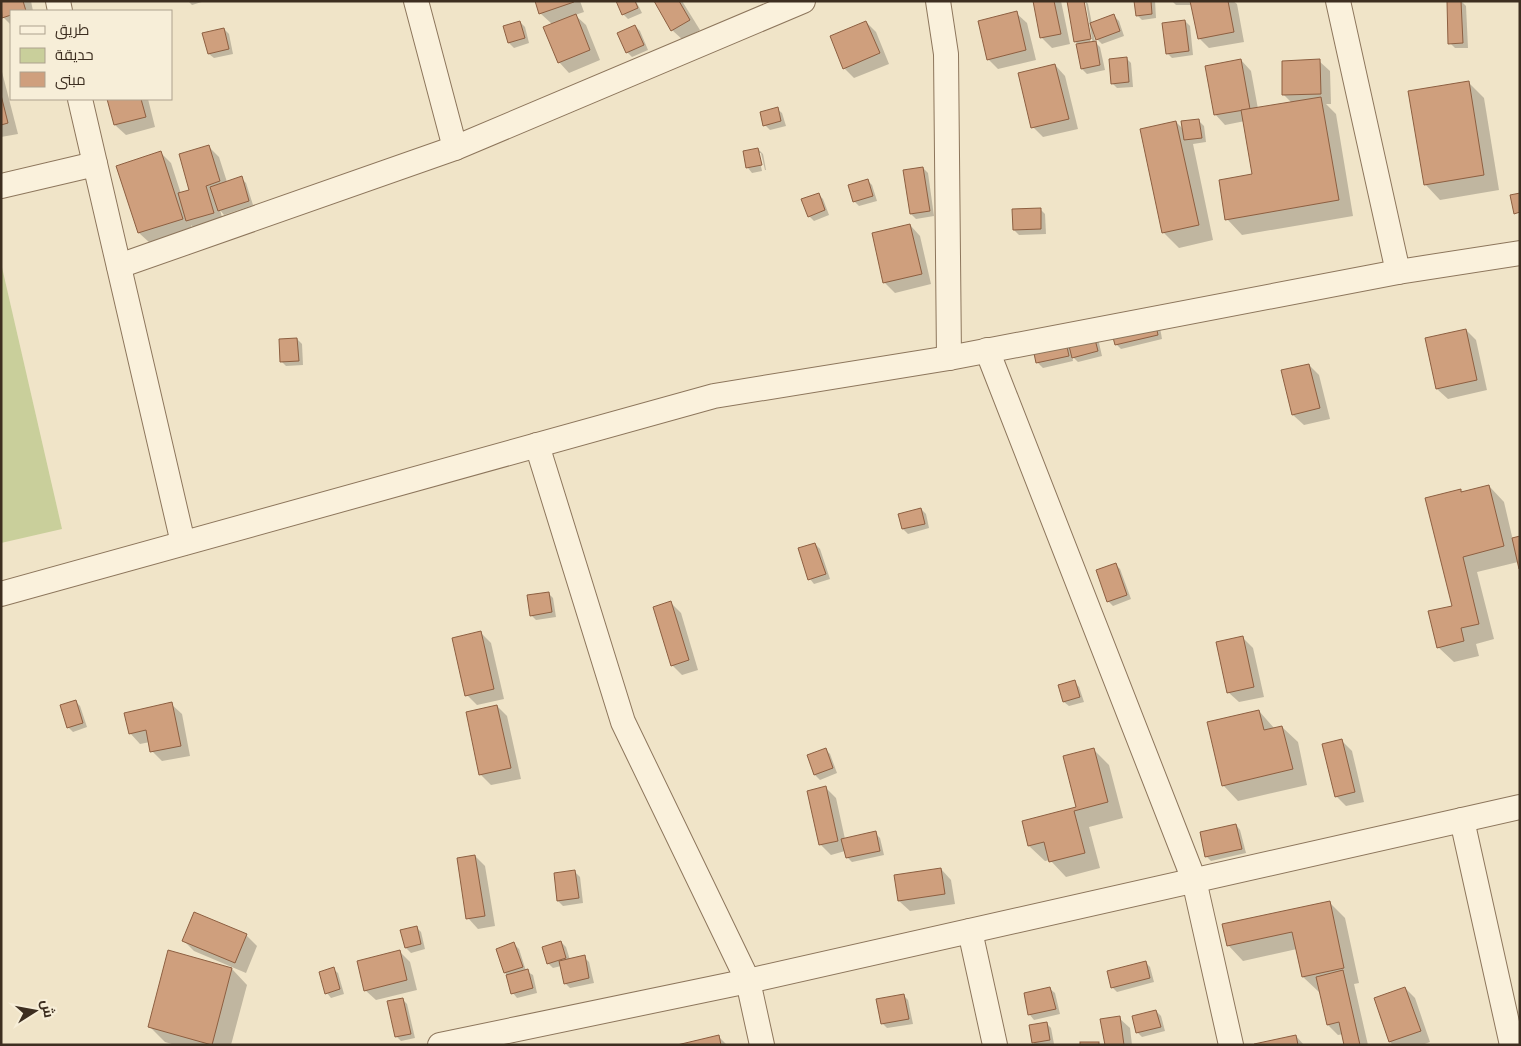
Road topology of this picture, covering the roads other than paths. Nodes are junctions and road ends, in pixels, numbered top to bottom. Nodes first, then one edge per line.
1 (416, 1) edge
2 (803, 1) edge
3 (938, 1) edge
4 (1338, 1) edge
5 (80, 100) edge
6 (455, 148) junction
7 (95, 164) junction
8 (1, 186) edge
9 (1520, 252) edge
10 (119, 266) junction
11 (1398, 272) junction
12 (987, 350) junction
13 (949, 358) junction
14 (537, 445) junction
15 (183, 543) junction
16 (1, 594) edge
17 (1520, 807) edge
18 (1462, 820) junction
19 (1194, 880) junction
20 (970, 931) junction
21 (748, 981) junction
22 (489, 1040) edge
23 (440, 1045) edge
24 (762, 1045) edge
25 (995, 1045) edge
26 (1231, 1045) edge
27 (1512, 1045) edge

1 - 6 street
2 - 6 street
3 - 13 street
4 - 11 street
5 - 7 street
6 - 10 street
7 - 8 street
7 - 10 street
9 - 11 street
10 - 15 street
11 - 12 street
12 - 13 street
12 - 19 street
13 - 14 street
14 - 15 street
14 - 21 street
15 - 16 street
17 - 18 street
18 - 19 street
18 - 27 street
19 - 20 street
19 - 26 street
20 - 21 street
20 - 25 street
21 - 22 street
21 - 24 street
22 - 23 street

